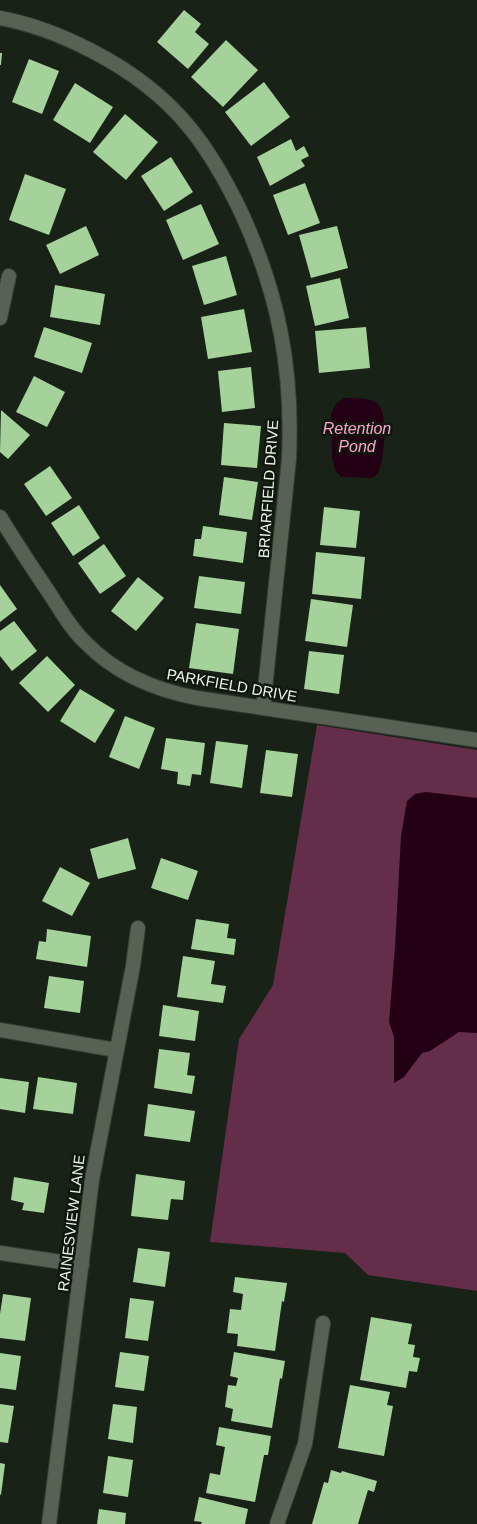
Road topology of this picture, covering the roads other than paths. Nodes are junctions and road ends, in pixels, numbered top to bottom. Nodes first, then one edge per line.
1 (0, 18) edge
2 (9, 276) dead end
3 (0, 318) edge
4 (0, 517) edge
5 (263, 708) junction
6 (477, 740) edge
7 (138, 928) dead end
8 (0, 1030) edge
9 (116, 1050) junction
10 (0, 1253) edge
11 (82, 1265) junction
12 (323, 1323) dead end
13 (49, 1524) edge
14 (277, 1524) edge

1 - 5 street, BRIARFIELD DRIVE
2 - 3 street
4 - 5 street, PARKFIELD DRIVE
5 - 6 street, PARKFIELD DRIVE
7 - 9 street, RAINESVIEW LANE
8 - 9 street
9 - 11 street, RAINESVIEW LANE
10 - 11 street
11 - 13 street, RAINESVIEW LANE
12 - 14 street

